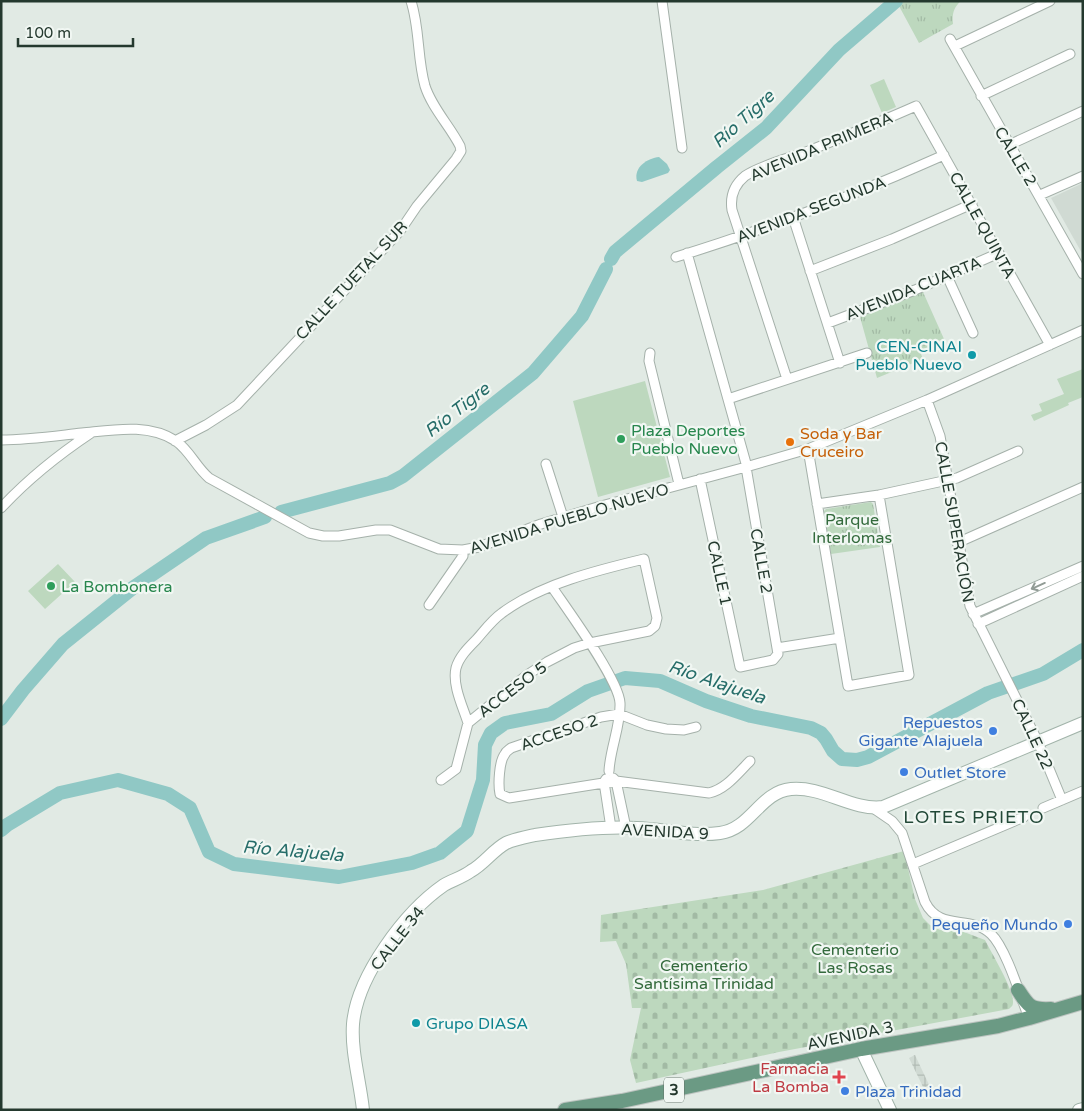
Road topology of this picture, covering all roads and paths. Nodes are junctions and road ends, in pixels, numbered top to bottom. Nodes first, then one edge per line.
1 (412, 1) edge
2 (662, 1) edge
3 (1050, 1) edge
4 (1070, 54) dead end
5 (982, 96) junction
6 (916, 106) joint
7 (1083, 110) edge
8 (1009, 145) junction
9 (682, 148) dead end
10 (944, 155) junction
11 (1083, 176) edge
12 (1040, 195) junction
13 (972, 204) junction
14 (793, 217) junction
15 (740, 236) junction
16 (999, 253) junction
17 (687, 254) junction
18 (676, 257) dead end
19 (810, 271) junction
20 (1083, 274) edge
21 (947, 276) junction
22 (828, 323) junction
23 (1083, 330) edge
24 (973, 333) dead end
25 (1050, 345) junction
26 (650, 353) dead end
27 (867, 353) dead end
28 (840, 363) junction
29 (787, 379) junction
30 (728, 399) junction
31 (927, 400) junction
32 (94, 432) junction
33 (1, 440) edge
34 (175, 441) junction
35 (808, 449) junction
36 (1018, 451) dead end
37 (546, 464) dead end
38 (746, 467) junction
39 (700, 479) junction
40 (947, 480) junction
41 (679, 484) junction
42 (1083, 487) edge
43 (879, 495) junction
44 (818, 504) junction
45 (1, 508) edge
46 (563, 517) junction
47 (957, 543) junction
48 (463, 550) junction
49 (1083, 566) edge
50 (1083, 576) edge
51 (552, 587) junction
52 (429, 605) dead end
53 (973, 614) junction
54 (978, 624) junction
55 (840, 638) junction
56 (590, 643) junction
57 (778, 651) junction
58 (1002, 668) joint
59 (619, 714) junction
60 (468, 723) junction
61 (1083, 723) edge
62 (696, 727) dead end
63 (1038, 742) junction
64 (750, 761) dead end
65 (441, 780) dead end
66 (610, 781) junction
67 (1083, 791) edge
68 (1062, 800) junction
69 (896, 803) junction
70 (873, 808) junction
71 (1043, 808) dead end
72 (1024, 817) dead end
73 (892, 821) junction
74 (611, 828) junction
75 (626, 828) junction
76 (914, 864) junction
77 (439, 889) joint
78 (1018, 990) junction
79 (1083, 1002) edge
80 (1062, 1009) junction
81 (1029, 1018) junction
82 (998, 1026) junction
83 (861, 1050) junction
84 (1083, 1109) edge
85 (363, 1110) edge
86 (565, 1110) edge
87 (890, 1110) edge
88 (1079, 1110) edge

1 - 34 street, CALLE TUETAL SUR
2 - 9 street
3 - 5 street, CALLE 2
4 - 5 street
5 - 8 street, CALLE 2
6 - 10 street, CALLE QUINTA
6 - 15 street, AVENIDA PRIMERA
7 - 8 street
8 - 12 street, CALLE 2
10 - 13 street, CALLE QUINTA
10 - 14 street, AVENIDA SEGUNDA
11 - 12 street
12 - 20 street, CALLE 2
13 - 16 street, CALLE QUINTA
13 - 19 street
14 - 15 street, AVENIDA SEGUNDA
14 - 19 street
15 - 17 street, AVENIDA SEGUNDA
15 - 29 street
16 - 21 street, AVENIDA CUARTA
16 - 25 street, CALLE QUINTA
17 - 18 street, AVENIDA SEGUNDA
17 - 30 street, CALLE 2
19 - 22 street
21 - 22 street, AVENIDA CUARTA
21 - 24 street
22 - 28 street
23 - 25 street, AVENIDA PUEBLO NUEVO
25 - 31 street, AVENIDA PUEBLO NUEVO
26 - 41 street
27 - 28 street
28 - 29 street
29 - 30 street
30 - 38 street, CALLE 2
31 - 35 street, AVENIDA PUEBLO NUEVO
31 - 40 street, CALLE SUPERACIÓN
32 - 33 street, AVENIDA PUEBLO NUEVO
32 - 34 street, AVENIDA PUEBLO NUEVO
32 - 45 street
34 - 48 street, AVENIDA PUEBLO NUEVO
35 - 38 street, AVENIDA PUEBLO NUEVO
35 - 44 street
36 - 40 street
37 - 46 street
38 - 39 street, AVENIDA PUEBLO NUEVO
38 - 57 street, CALLE 2
39 - 41 street, AVENIDA PUEBLO NUEVO
39 - 57 street, CALLE 1
40 - 43 street
40 - 47 street, CALLE SUPERACIÓN
41 - 46 street, AVENIDA PUEBLO NUEVO
42 - 47 street
43 - 44 street
43 - 55 street
44 - 55 street
46 - 48 street, AVENIDA PUEBLO NUEVO
47 - 53 street, CALLE SUPERACIÓN
48 - 52 street
49 -> 53 street
50 - 54 street
51 - 56 street
51 - 56 street, ACCESO 5
51 - 60 street
53 - 54 street, CALLE SUPERACIÓN
54 - 58 street, CALLE SUPERACIÓN
55 - 57 street
56 - 59 street
56 - 60 street, ACCESO 5
58 - 63 street, CALLE 22
59 - 62 street
59 - 66 street
59 - 66 street, ACCESO 2
60 - 65 street, ACCESO 5
61 - 63 street, AVENIDA 9
63 - 68 street, CALLE 22
63 - 69 street, AVENIDA 9
64 - 66 street
66 - 74 street
66 - 75 street
67 - 68 street
68 - 71 street
69 - 70 street, AVENIDA 9
69 - 73 street
70 - 73 street
70 - 75 street, AVENIDA 9
72 - 76 street
73 - 76 street
74 - 75 street, AVENIDA 9
74 - 77 street, AVENIDA 9
76 - 78 street
77 - 85 street, CALLE 34
78 - 80 main road
78 - 81 street
78 - 82 main road
79 - 80 main road, AVENIDA 3 / 3
80 - 81 main road, AVENIDA 3 / 3
81 - 82 main road, AVENIDA 3 / 3
82 - 83 main road, AVENIDA 3 / 3
83 - 86 main road, AVENIDA 3 / 3
83 - 87 street
84 - 88 street

